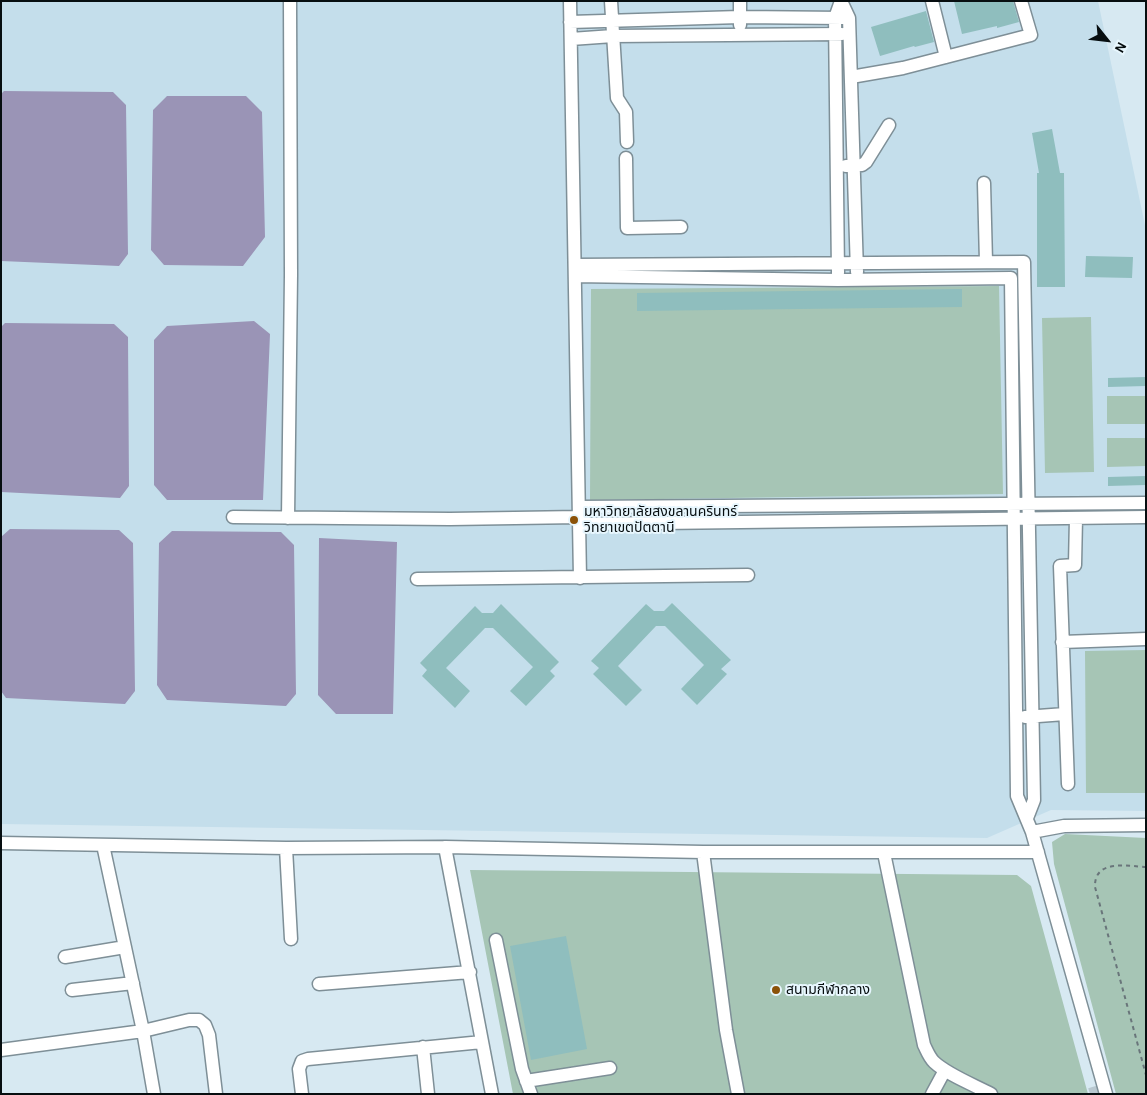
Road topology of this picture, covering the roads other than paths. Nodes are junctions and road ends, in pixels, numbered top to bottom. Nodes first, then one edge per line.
1 (290, 1) edge
2 (570, 1) edge
3 (611, 1) edge
4 (740, 1) edge
5 (932, 1) edge
6 (1022, 1) edge
7 (740, 17) junction
8 (835, 18) junction
9 (611, 20) junction
10 (570, 22) junction
11 (835, 34) junction
12 (850, 34) junction
13 (740, 35) junction
14 (613, 36) junction
15 (570, 38) junction
16 (946, 57) junction
17 (851, 77) junction
18 (889, 125) dead end
19 (627, 142) dead end
20 (626, 158) dead end
21 (854, 166) junction
22 (837, 167) junction
23 (984, 183) dead end
24 (681, 227) dead end
25 (986, 262) junction
26 (838, 264) junction
27 (857, 264) junction
28 (575, 271) junction
29 (838, 280) junction
30 (858, 280) junction
31 (1027, 406) junction
32 (1012, 407) junction
33 (1146, 503) edge
34 (1014, 504) junction
35 (1028, 504) junction
36 (579, 516) junction
37 (233, 517) dead end
38 (1146, 517) edge
39 (288, 518) junction
40 (1029, 518) junction
41 (1076, 518) junction
42 (1014, 519) junction
43 (748, 575) dead end
44 (580, 578) junction
45 (417, 579) dead end
46 (1146, 639) edge
47 (1062, 642) junction
48 (1065, 714) junction
49 (1016, 717) junction
50 (1032, 717) junction
51 (1068, 784) dead end
52 (1027, 818) junction
53 (1146, 825) edge
54 (1032, 832) junction
55 (1, 843) edge
56 (103, 845) junction
57 (445, 847) junction
58 (286, 848) junction
59 (703, 852) junction
60 (1038, 852) junction
61 (884, 853) junction
62 (291, 938) dead end
63 (496, 940) dead end
64 (125, 947) junction
65 (65, 956) dead end
66 (470, 972) junction
67 (133, 983) junction
68 (319, 984) dead end
69 (72, 990) dead end
70 (143, 1031) junction
71 (482, 1042) junction
72 (423, 1047) junction
73 (1, 1050) edge
74 (610, 1068) dead end
75 (945, 1070) junction
76 (528, 1088) edge
77 (1105, 1091) edge
78 (154, 1094) edge
79 (216, 1094) edge
80 (302, 1094) edge
81 (428, 1094) edge
82 (492, 1094) edge
83 (738, 1094) edge
84 (932, 1094) edge
85 (991, 1094) edge

1 - 39 street
2 - 10 street
3 - 9 street
4 - 7 street
5 - 16 street
6 - 16 street
7 - 8 street
7 - 9 street
7 - 13 street
8 - 11 street
8 - 12 street
9 - 10 street
9 - 14 street
10 - 15 street
11 - 12 street
11 - 13 street
11 - 22 street
12 - 17 street
13 - 14 street
14 - 15 street
14 - 19 street
15 - 28 street
16 - 17 street
17 - 21 street
18 - 21 street
20 - 24 street
21 - 22 street
21 - 27 street
22 - 26 street
23 - 25 street
25 - 27 street
25 - 31 street
26 - 27 street
26 - 28 street
26 - 29 street
27 - 30 street
28 - 29 street
28 - 36 street
29 - 30 street
30 - 32 street
31 - 32 street
31 - 35 street
32 - 34 street
33 - 35 street
34 - 35 street
34 - 36 street
34 - 42 street
35 - 40 street
36 - 39 street
36 - 42 street
36 - 44 street
37 - 39 street
38 - 41 street
40 - 41 street
40 - 42 street
40 - 50 street
41 - 47 street
42 - 49 street
43 - 44 street
44 - 45 street
46 - 47 street
47 - 48 street
48 - 50 street
48 - 51 street
49 - 50 street
49 - 52 street
50 - 52 street
52 - 54 street
53 - 54 street
54 - 60 street
55 - 56 street
56 - 58 street
56 - 64 street
57 - 58 street
57 - 59 street
57 - 66 street
58 - 62 street
59 - 61 street
59 - 83 street
60 - 61 street
60 - 77 street
61 - 75 street
63 - 76 street
64 - 65 street
64 - 67 street
66 - 68 street
66 - 71 street
67 - 69 street
67 - 70 street
70 - 73 street
70 - 78 street
70 - 79 street
71 - 72 street
71 - 82 street
72 - 80 street
72 - 81 street
74 - 76 street
75 - 84 street
75 - 85 street

